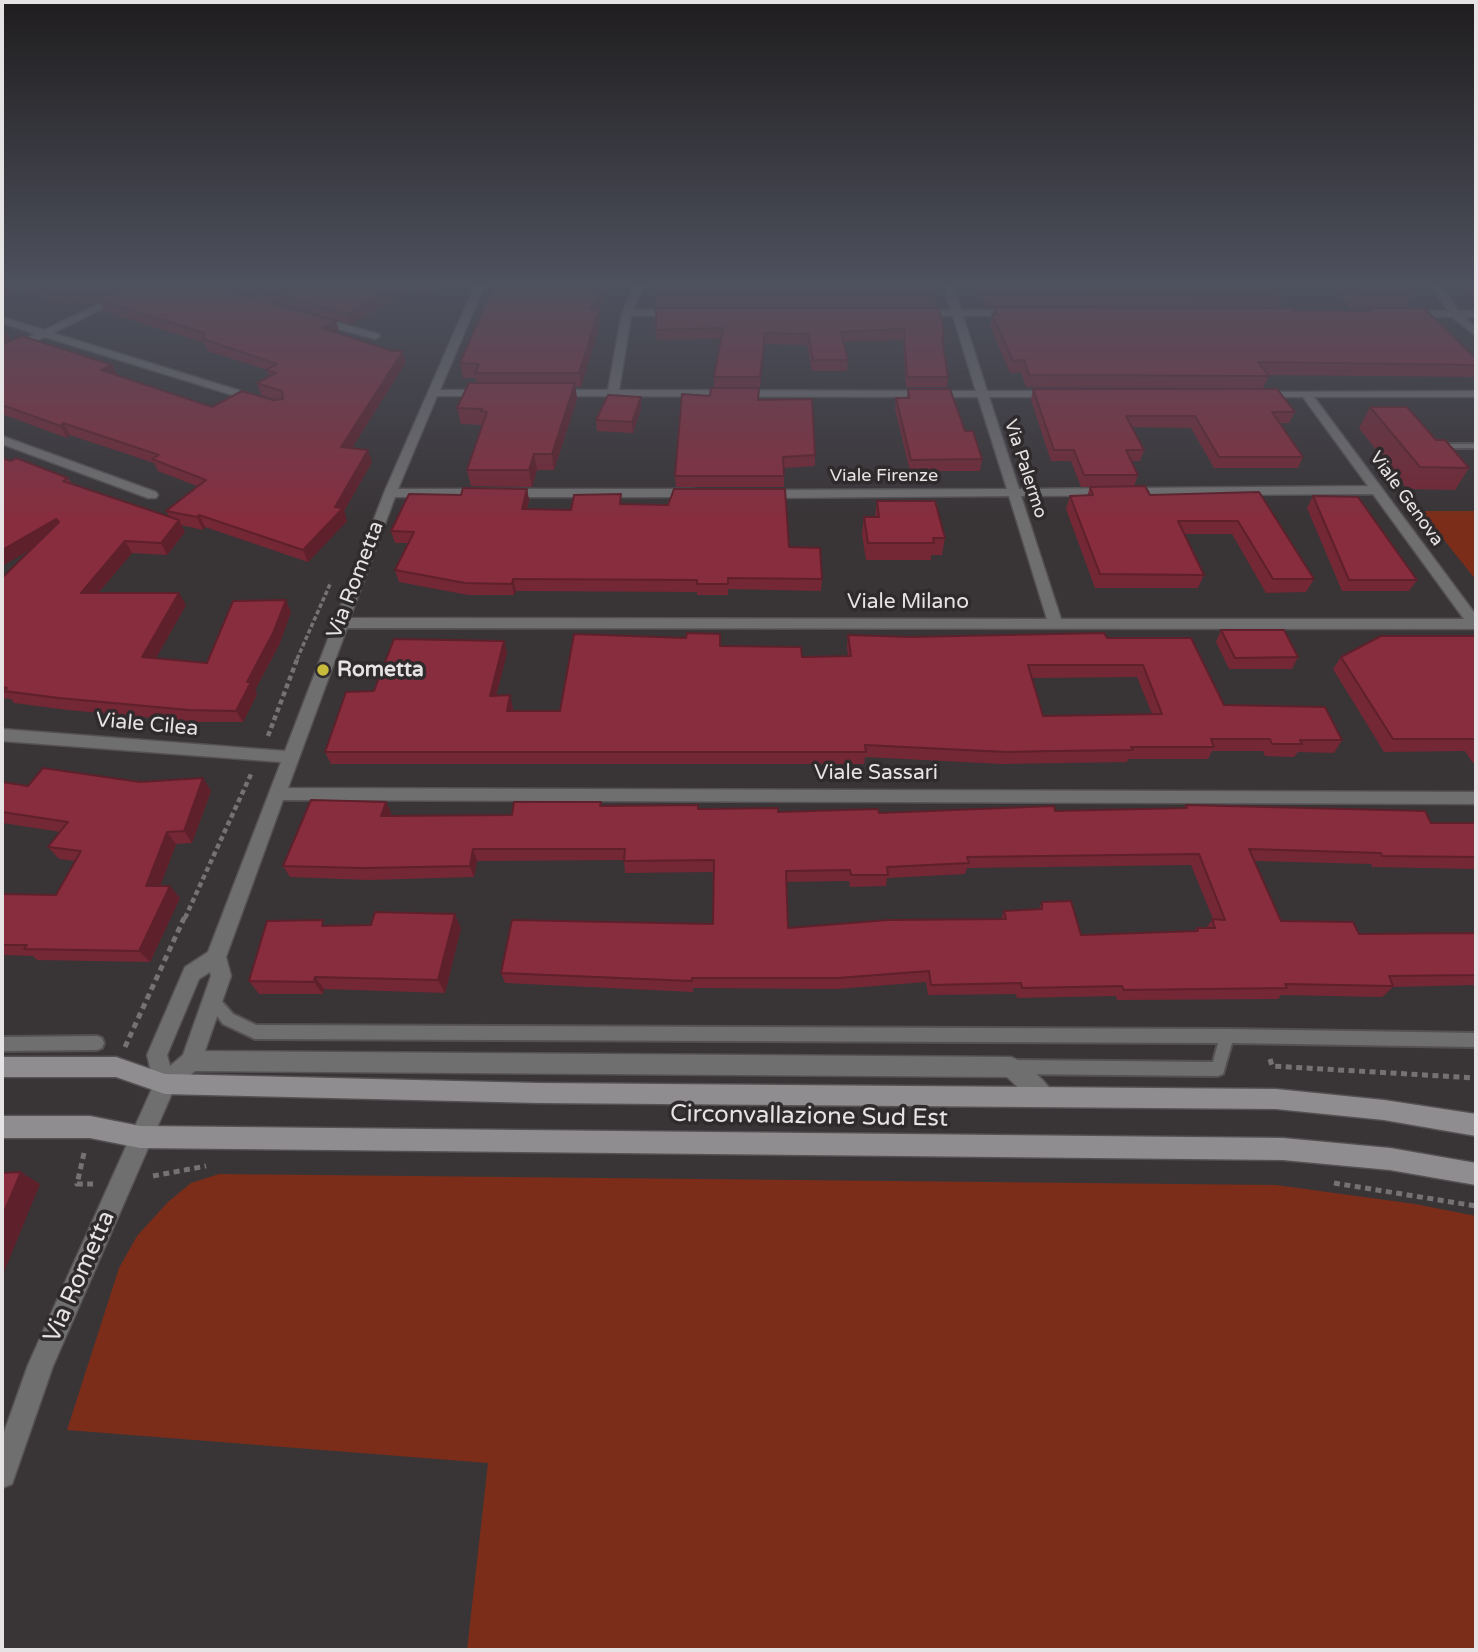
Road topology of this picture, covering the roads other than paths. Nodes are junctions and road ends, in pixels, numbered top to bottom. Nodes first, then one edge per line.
1 (144, 364) edge
2 (446, 364) edge
3 (618, 364) edge
4 (972, 364) edge
5 (434, 393) junction
6 (503, 393) edge
7 (544, 393) edge
8 (613, 393) junction
9 (981, 393) junction
10 (1062, 394) edge
11 (1253, 394) edge
12 (1307, 394) junction
13 (1476, 394) edge
14 (269, 403) edge
15 (2, 440) edge
16 (1443, 446) edge
17 (1476, 446) edge
18 (1378, 490) junction
19 (390, 493) junction
20 (709, 494) edge
21 (751, 494) edge
22 (1016, 494) junction
23 (152, 495) dead end
24 (1055, 622) junction
25 (340, 623) junction
26 (1476, 624) edge
27 (2, 734) edge
28 (290, 757) junction
29 (276, 794) junction
30 (1476, 798) edge
31 (216, 957) junction
32 (213, 1001) junction
33 (1227, 1036) junction
34 (1476, 1040) edge
35 (97, 1043) dead end
36 (2, 1044) edge
37 (191, 1061) junction
38 (2, 1067) edge
39 (1011, 1067) junction
40 (165, 1084) junction
41 (1044, 1097) junction
42 (1476, 1125) edge
43 (2, 1127) edge
44 (140, 1137) junction
45 (1476, 1174) edge
46 (2, 1474) edge

1 - 14 street
2 - 5 street, Via Rometta
3 - 8 street
4 - 9 street, Via Palermo
5 - 6 street
5 - 19 street, Via Rometta
7 - 8 street
8 - 9 street
9 - 10 street
9 - 22 street, Via Palermo
11 - 12 street
12 - 13 street
12 - 18 street, Viale Genova
15 - 23 street
16 - 17 lane
18 - 22 street, Viale Firenze
18 - 26 street, Viale Genova
19 - 20 street
19 - 25 street, Via Rometta
21 - 22 street, Viale Firenze
22 - 24 street, Via Palermo
24 - 25 street, Viale Milano
24 - 26 street, Viale Milano
25 - 28 street, Via Rometta
27 - 28 street, Viale Cilea
28 - 29 street, Via Rometta
29 - 30 street, Viale Sassari
29 - 31 street, Via Rometta
31 - 32 street, Via Rometta
31 - 40 street
32 - 33 lane
32 - 37 street, Via Rometta
33 - 34 lane
33 - 39 lane
35 - 36 lane
37 - 39 street
37 - 40 street, Via Rometta
38 - 40 main road, Circonvallazione Sud Est
39 - 41 street
40 - 41 main road, Circonvallazione Sud Est
40 - 44 street, Via Rometta
41 - 42 main road, Circonvallazione Sud Est
43 - 44 main road, Circonvallazione Sud Est
44 - 45 main road, Circonvallazione Sud Est
44 - 46 street, Via Rometta

